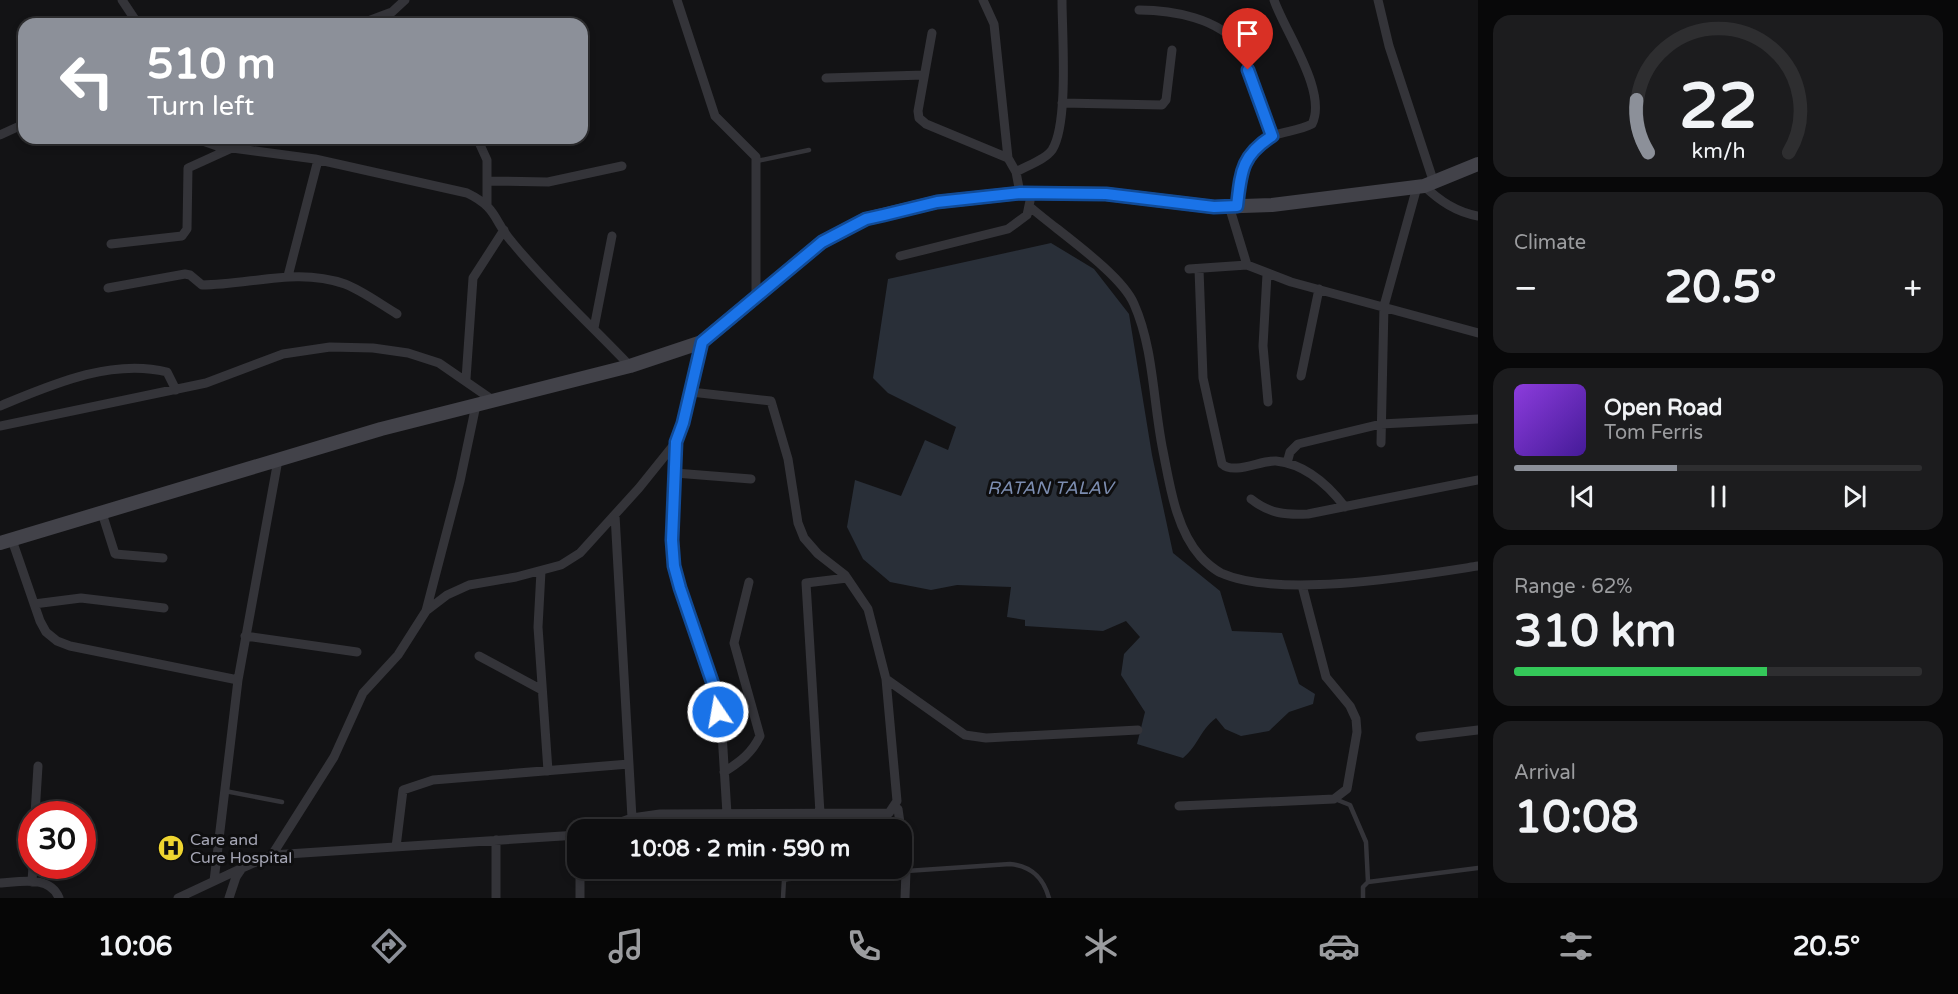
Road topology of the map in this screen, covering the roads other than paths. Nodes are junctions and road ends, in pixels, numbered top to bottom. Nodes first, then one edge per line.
1 (405, 0) edge
2 (677, 0) edge
3 (982, 0) edge
4 (1062, 0) edge
5 (1274, 0) edge
6 (1378, 0) edge
7 (123, 2) edge
8 (1139, 10) dead end
9 (134, 18) edge
10 (376, 18) edge
11 (932, 33) dead end
12 (1172, 50) dead end
13 (924, 75) junction
14 (826, 78) dead end
15 (1062, 103) junction
16 (18, 127) edge
17 (0, 135) edge
18 (1272, 136) junction
19 (212, 144) edge
20 (484, 144) edge
21 (234, 147) junction
22 (809, 150) dead end
23 (1008, 158) junction
24 (318, 160) junction
25 (757, 161) junction
26 (1478, 164) edge
27 (622, 166) dead end
28 (1016, 171) junction
29 (488, 182) junction
30 (1425, 185) junction
31 (1027, 197) junction
32 (487, 204) junction
33 (1233, 206) junction
34 (1478, 216) edge
35 (504, 230) junction
36 (612, 236) dead end
37 (111, 244) dead end
38 (900, 256) dead end
39 (1247, 265) junction
40 (1266, 273) junction
41 (288, 276) junction
42 (108, 288) dead end
43 (1318, 290) junction
44 (756, 295) junction
45 (1384, 306) junction
46 (397, 314) dead end
47 (594, 328) junction
48 (1478, 333) edge
49 (702, 342) junction
50 (630, 366) junction
51 (1301, 376) dead end
52 (466, 380) junction
53 (176, 390) junction
54 (691, 392) junction
55 (494, 400) junction
56 (1268, 402) dead end
57 (476, 405) junction
58 (0, 406) edge
59 (1478, 419) edge
60 (1381, 424) junction
61 (0, 426) edge
62 (676, 442) junction
63 (1381, 443) dead end
64 (278, 460) junction
65 (1287, 463) junction
66 (675, 473) junction
67 (751, 479) dead end
68 (1478, 480) edge
69 (1251, 500) dead end
70 (1345, 507) junction
71 (102, 513) junction
72 (615, 515) junction
73 (6, 542) edge
74 (163, 558) dead end
75 (1478, 566) edge
76 (541, 571) junction
77 (847, 579) junction
78 (749, 582) dead end
79 (1302, 585) junction
80 (34, 604) junction
81 (164, 608) dead end
82 (426, 611) junction
83 (245, 636) junction
84 (357, 652) dead end
85 (479, 656) dead end
86 (886, 679) junction
87 (238, 680) junction
88 (542, 690) junction
89 (1138, 730) dead end
90 (1478, 730) edge
91 (1420, 737) dead end
92 (629, 764) junction
93 (38, 766) dead end
94 (548, 771) junction
95 (724, 772) junction
96 (225, 791) junction
97 (1334, 799) junction
98 (36, 801) edge
99 (282, 801) dead end
100 (1179, 806) dead end
101 (894, 807) junction
102 (820, 813) junction
103 (727, 814) junction
104 (632, 818) joint
105 (899, 819) edge
106 (567, 836) edge
107 (496, 840) junction
108 (396, 847) junction
109 (272, 855) junction
110 (242, 868) junction
111 (1478, 868) edge
112 (912, 871) edge
113 (32, 879) edge
114 (580, 879) edge
115 (788, 879) edge
116 (906, 879) edge
117 (32, 882) junction
118 (214, 882) junction
119 (1368, 882) junction
120 (0, 883) edge
121 (59, 898) edge
122 (178, 898) edge
123 (229, 898) edge
124 (496, 898) edge
125 (580, 898) edge
126 (783, 898) edge
127 (905, 898) edge
128 (1048, 898) edge
129 (1363, 898) edge

1 - 10 street
2 - 25 street
3 - 23 street
4 - 15 street
5 - 18 street
6 - 30 street
7 - 9 street
8 - 18 street
11 - 13 street
12 - 15 street
13 - 14 street
13 - 23 street
15 - 28 street
16 - 17 street
18 - 33 street
19 - 21 street
20 - 29 street
21 - 24 street
21 - 37 street
22 - 25 lane
23 - 28 street
24 - 32 street
24 - 41 street
25 - 44 street
26 - 30 street
27 - 29 street
28 - 31 street
29 - 32 street
30 - 33 street
30 - 34 street
30 - 45 street
31 - 33 street
31 - 38 street
31 - 44 street
31 - 79 street
32 - 35 street
33 - 39 street
35 - 47 street
35 - 52 street
36 - 47 street
39 - 40 street
39 - 65 street
40 - 43 street
40 - 56 street
41 - 42 street
41 - 46 street
43 - 45 street
43 - 51 street
44 - 49 street
45 - 48 street
45 - 60 street
47 - 50 street
49 - 50 street
49 - 54 street
50 - 55 street
52 - 53 street
52 - 55 street
53 - 58 street
53 - 61 street
54 - 62 street
54 - 77 street
55 - 57 street
57 - 64 street
57 - 82 street
59 - 60 street
60 - 63 street
60 - 65 street
62 - 66 street
62 - 72 street
64 - 71 street
64 - 83 street
65 - 70 street
66 - 67 street
66 - 95 street
68 - 70 street
69 - 70 street
71 - 73 street
71 - 74 street
72 - 76 street
72 - 92 street
73 - 80 street
75 - 79 street
76 - 82 street
76 - 88 street
77 - 86 street
77 - 102 street
78 - 95 street
79 - 97 street
80 - 81 street
80 - 87 street
82 - 109 street
83 - 84 street
83 - 87 street
85 - 88 street
86 - 89 street
86 - 101 street
87 - 96 street
88 - 94 street
90 - 91 street
92 - 94 street
92 - 104 street
93 - 98 street
94 - 108 street
95 - 103 street
96 - 99 lane
96 - 118 street
97 - 100 street
97 - 119 lane
101 - 102 street
101 - 105 street
102 - 103 street
103 - 104 street
106 - 107 street
107 - 108 street
107 - 124 street
108 - 109 street
109 - 110 street
110 - 118 street
110 - 123 street
111 - 119 lane
112 - 128 lane
113 - 117 street
114 - 125 street
115 - 126 lane
116 - 127 street
117 - 120 street
117 - 121 street
118 - 122 street
119 - 129 lane

